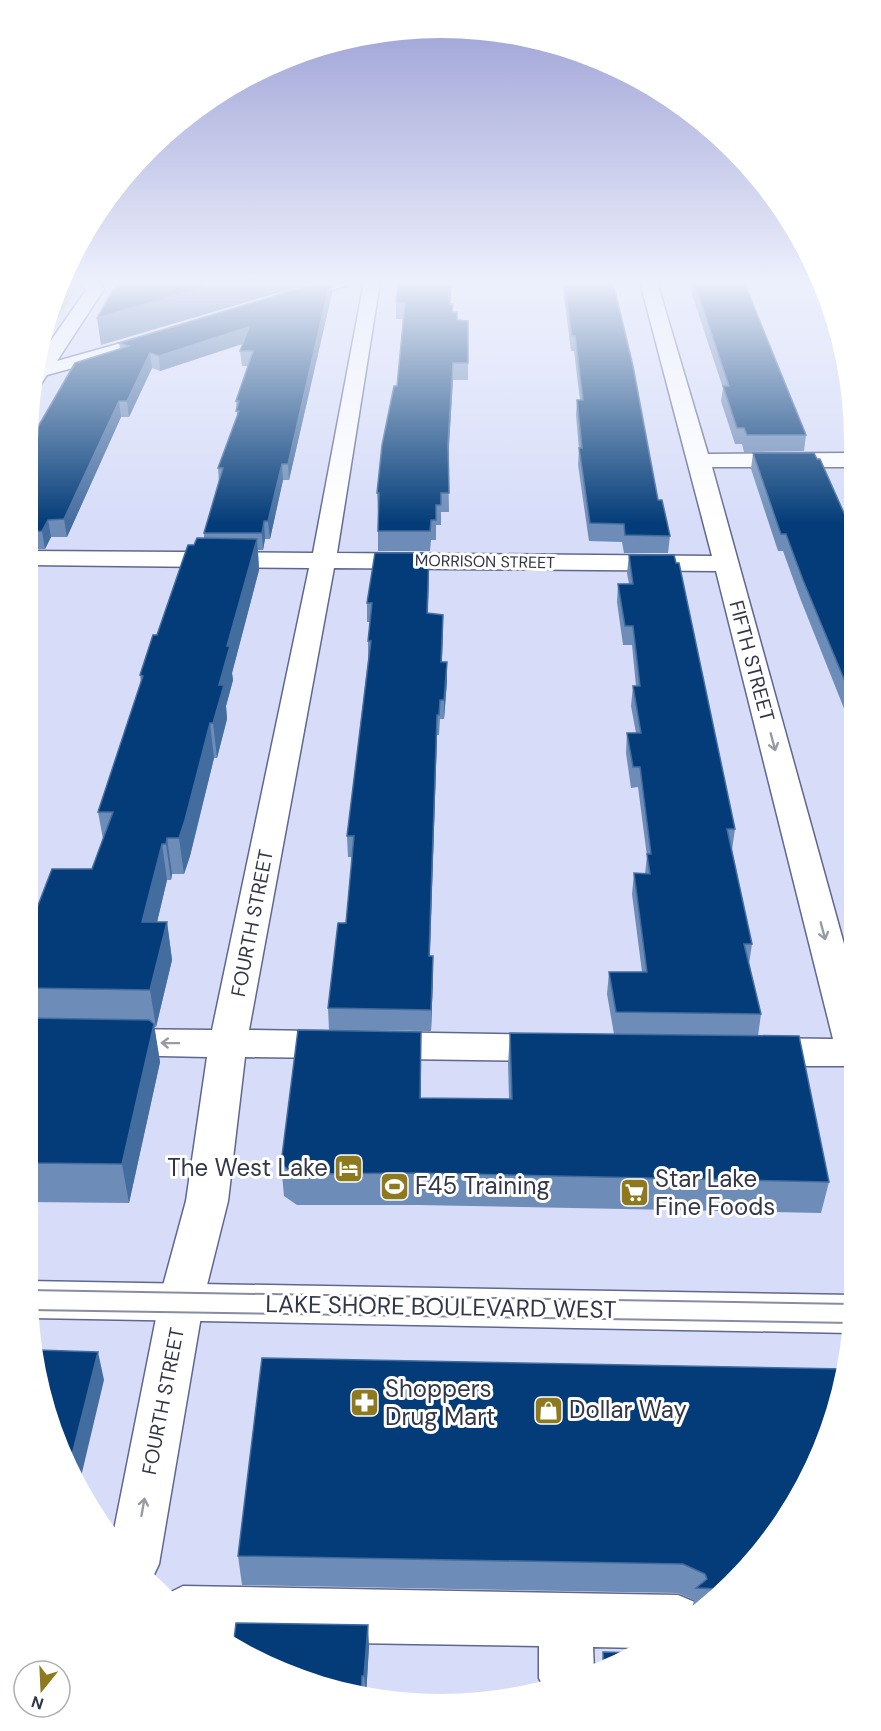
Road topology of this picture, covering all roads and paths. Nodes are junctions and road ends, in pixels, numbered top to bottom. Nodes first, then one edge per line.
1 (78, 363) edge
2 (358, 363) edge
3 (671, 363) edge
4 (43, 374) edge
5 (844, 460) edge
6 (699, 461) junction
7 (38, 558) edge
8 (323, 559) junction
9 (726, 564) junction
10 (844, 1011) edge
11 (82, 1042) edge
12 (228, 1043) junction
13 (593, 1049) edge
14 (723, 1051) edge
15 (844, 1053) edge
16 (38, 1299) edge
17 (181, 1302) junction
18 (843, 1314) edge
19 (135, 1553) edge
20 (198, 1612) edge
21 (565, 1620) junction
22 (670, 1622) edge
23 (567, 1673) edge

1 - 4 street
2 - 8 street, FOURTH STREET
3 - 6 street, FIFTH STREET
5 - 6 street
6 - 9 street, FIFTH STREET
7 - 8 street, MORRISON STREET
8 - 9 street, MORRISON STREET
8 - 12 street, FOURTH STREET
9 -> 10 street, FIFTH STREET
12 -> 11 street
12 - 13 street
12 - 17 street, FOURTH STREET
14 - 15 street
16 - 17 street, LAKE SHORE BOULEVARD WEST
17 - 18 street, LAKE SHORE BOULEVARD WEST
19 -> 17 street, FOURTH STREET
20 - 21 street
21 - 22 street
21 - 23 street

